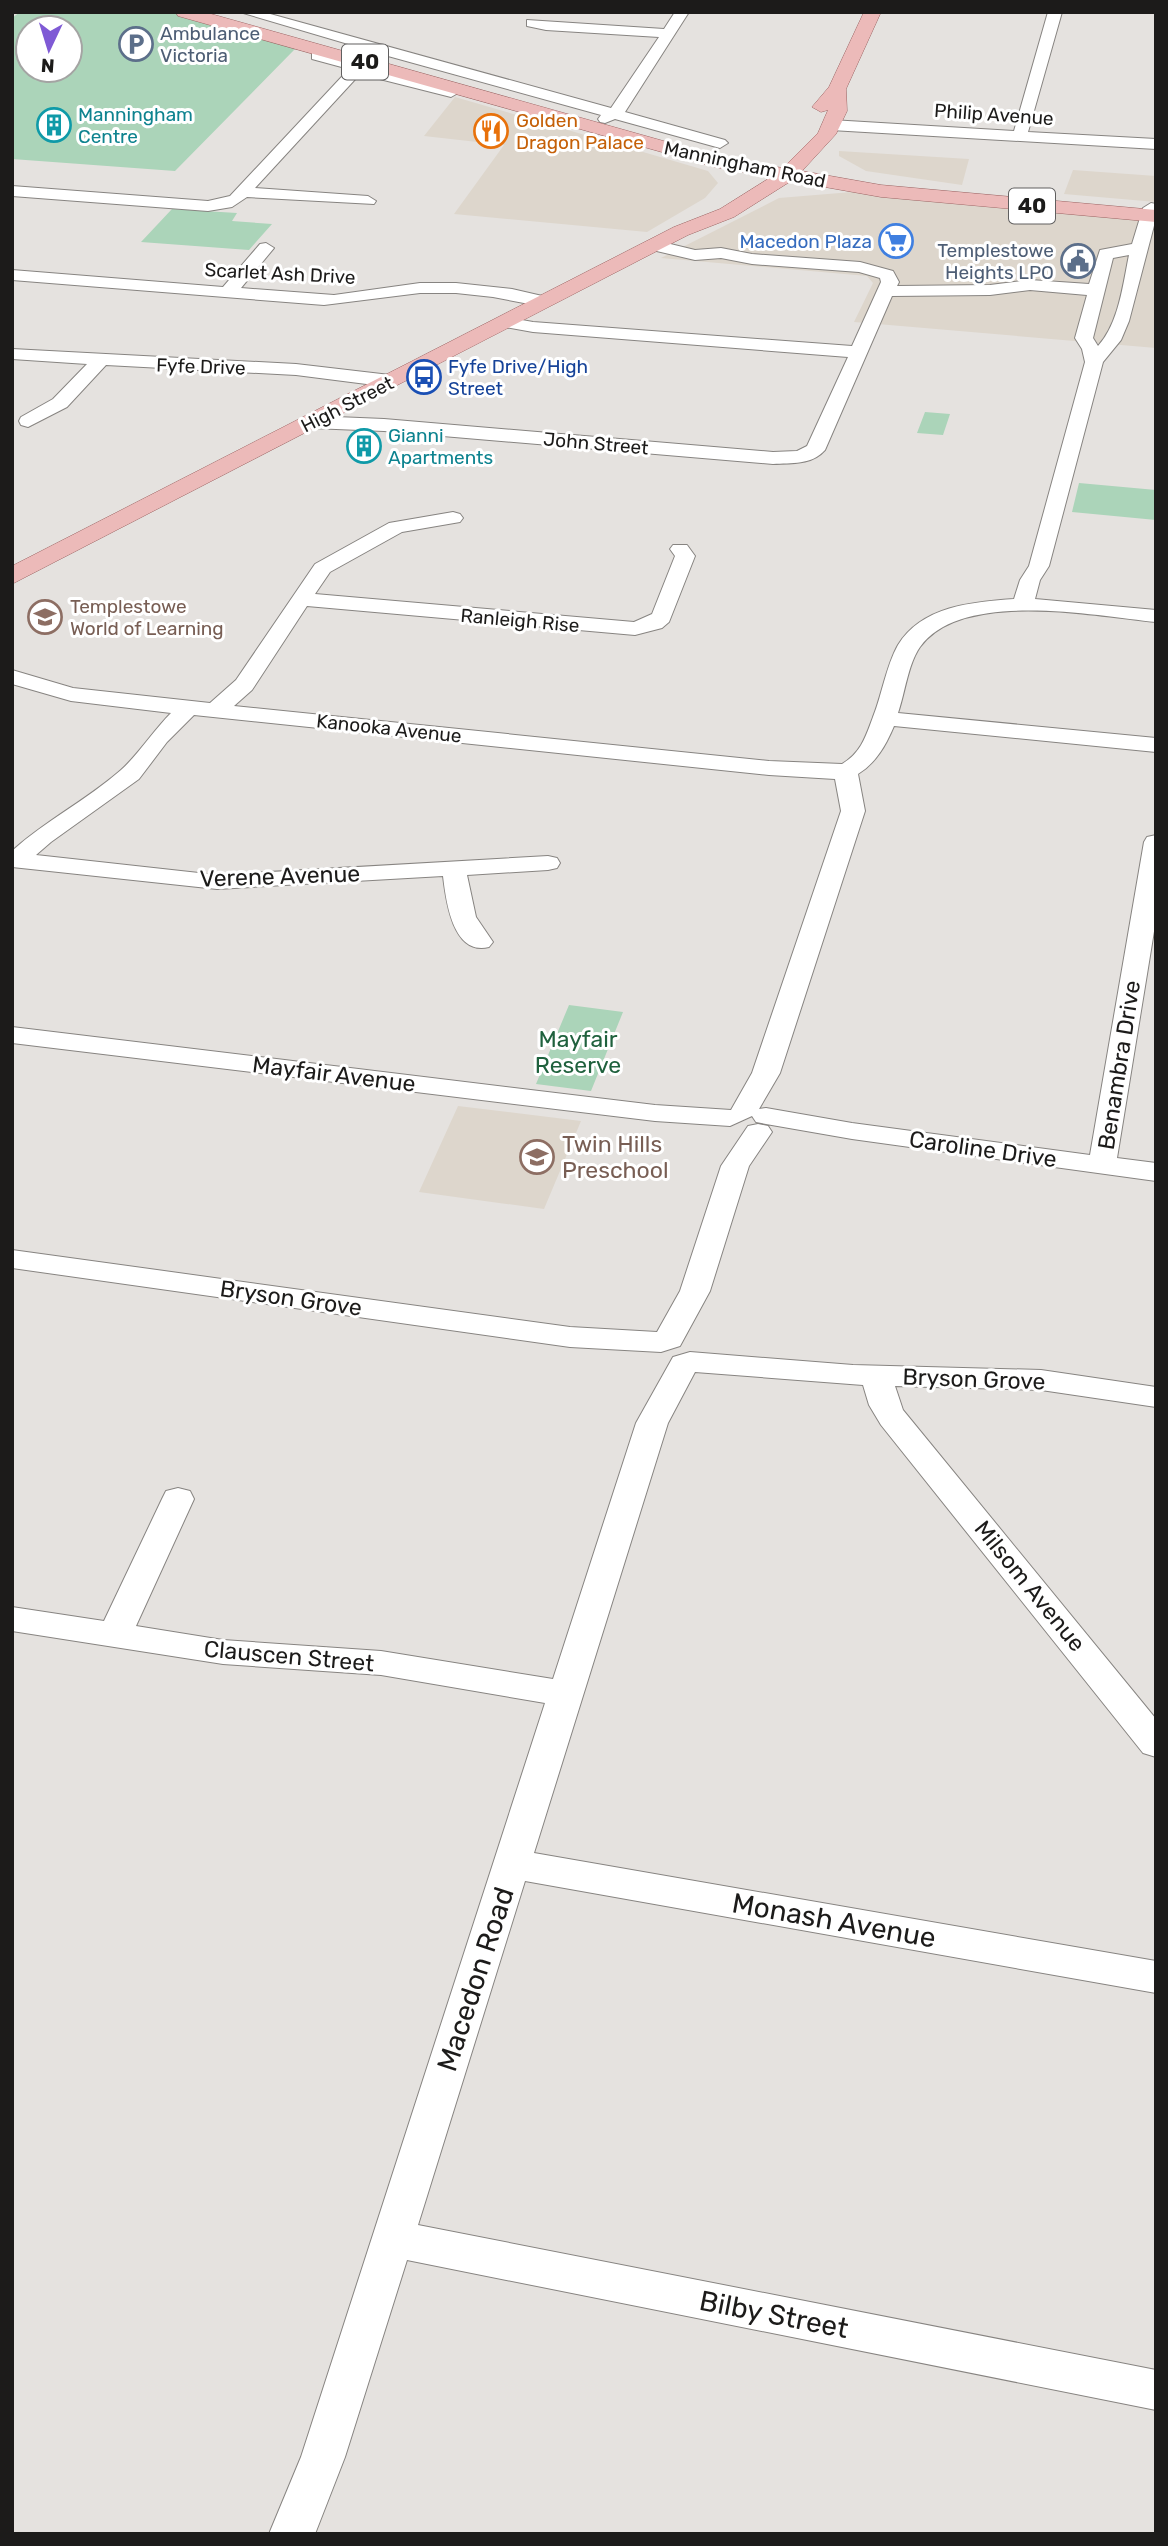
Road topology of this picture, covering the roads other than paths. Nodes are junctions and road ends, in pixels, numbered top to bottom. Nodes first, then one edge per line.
1 (184, 12) edge
2 (219, 12) edge
3 (247, 12) edge
4 (682, 12) edge
5 (873, 12) edge
6 (1055, 12) edge
7 (532, 23) dead end
8 (669, 33) junction
9 (317, 56) dead end
10 (370, 63) junction
11 (837, 89) junction
12 (451, 93) dead end
13 (610, 117) junction
14 (809, 124) dead end
15 (826, 133) junction
16 (1020, 135) junction
17 (1156, 144) edge
18 (715, 151) junction
19 (766, 160) junction
20 (791, 172) junction
21 (729, 183) dead end
22 (878, 186) junction
23 (242, 192) junction
24 (15, 194) edge
25 (368, 201) dead end
26 (750, 201) junction
27 (1153, 212) edge
28 (681, 231) junction
29 (654, 246) junction
30 (266, 248) dead end
31 (1139, 248) junction
32 (12, 275) edge
33 (886, 291) junction
34 (228, 292) junction
35 (1093, 297) junction
36 (545, 302) junction
37 (509, 320) junction
38 (859, 352) junction
39 (12, 354) edge
40 (100, 361) junction
41 (1094, 362) junction
42 (390, 382) junction
43 (320, 418) junction
44 (28, 421) dead end
45 (453, 518) dead end
46 (680, 549) dead end
47 (12, 576) edge
48 (302, 599) junction
49 (1029, 605) junction
50 (1156, 617) edge
51 (12, 677) edge
52 (180, 706) junction
53 (225, 711) junction
54 (885, 715) junction
55 (1156, 745) edge
56 (849, 776) junction
57 (1156, 842) edge
58 (15, 860) edge
59 (548, 863) dead end
60 (454, 868) junction
61 (480, 942) dead end
62 (12, 1035) edge
63 (750, 1122) junction
64 (1102, 1165) junction
65 (1156, 1172) edge
66 (12, 1259) edge
67 (676, 1352) junction
68 (888, 1376) junction
69 (1156, 1396) edge
70 (178, 1499) dead end
71 (12, 1619) edge
72 (115, 1635) junction
73 (565, 1694) junction
74 (1156, 1744) edge
75 (512, 1864) junction
76 (1156, 1977) edge
77 (393, 2239) junction
78 (1156, 2390) edge
79 (292, 2534) edge

1 - 10 main road, Manningham Road / 40
2 - 10 main road, Manningham Road / 40
3 - 13 street, Manningham Road
4 - 8 street
5 - 11 main road
6 - 16 street
7 - 8 street
8 - 13 street
9 - 10 street, Manningham Road
10 - 12 street, Manningham Road
10 - 13 main road, Manningham Road / 40
10 - 18 main road, Manningham Road / 40
10 - 23 street
11 - 14 main road
11 - 15 main road
13 - 18 main road, Manningham Road / 40
15 - 16 street, Philip Avenue
15 - 20 main road, High Street
15 - 22 main road
16 - 17 street, Philip Avenue
18 - 19 main road, Manningham Road / 40
18 - 21 main road
19 - 20 main road, Manningham Road / 40
19 - 28 main road, High Street
20 - 22 main road, Manningham Road / 40
20 - 26 main road, High Street
22 - 26 main road
22 - 27 main road, Manningham Road / 40
23 - 24 street
23 - 25 street
26 - 28 main road, High Street
27 - 31 street
28 - 29 main road, High Street
29 - 33 street
29 - 36 main road, High Street
30 - 34 street
31 - 35 street
31 - 41 street
32 - 34 street, Scarlet Ash Drive
33 - 35 street
33 - 38 street
34 - 36 street, Scarlet Ash Drive
35 - 41 street
36 - 37 main road, High Street
37 - 38 street
37 - 42 main road, High Street
38 - 43 street, John Street
39 - 40 street, Fyfe Drive
40 - 42 street, Fyfe Drive
40 - 44 street
41 - 49 street
42 - 43 main road, High Street
43 - 47 main road, High Street
45 - 48 street
46 - 48 street, Ranleigh Rise
48 - 53 street
49 - 50 street
49 - 54 street
51 - 52 street, Kanooka Avenue
52 - 53 street, Kanooka Avenue
52 - 58 street
53 - 56 street, Kanooka Avenue
54 - 55 street
54 - 56 street
56 - 63 street
57 - 64 street, Benambra Drive
58 - 60 street, Verene Avenue
59 - 60 street, Verene Avenue
60 - 61 street
62 - 63 street, Mayfair Avenue
63 - 64 street, Caroline Drive
63 - 67 street, Macedon Road
64 - 65 street, Caroline Drive
66 - 67 street, Bryson Grove
67 - 68 street, Bryson Grove
67 - 73 street, Macedon Road
68 - 69 street, Bryson Grove
68 - 74 street, Milsom Avenue
70 - 72 street
71 - 72 street, Clauscen Street
72 - 73 street, Clauscen Street
73 - 75 street, Macedon Road
75 - 76 street, Monash Avenue
75 - 77 street, Macedon Road
77 - 78 street, Bilby Street
77 - 79 street, Macedon Road

